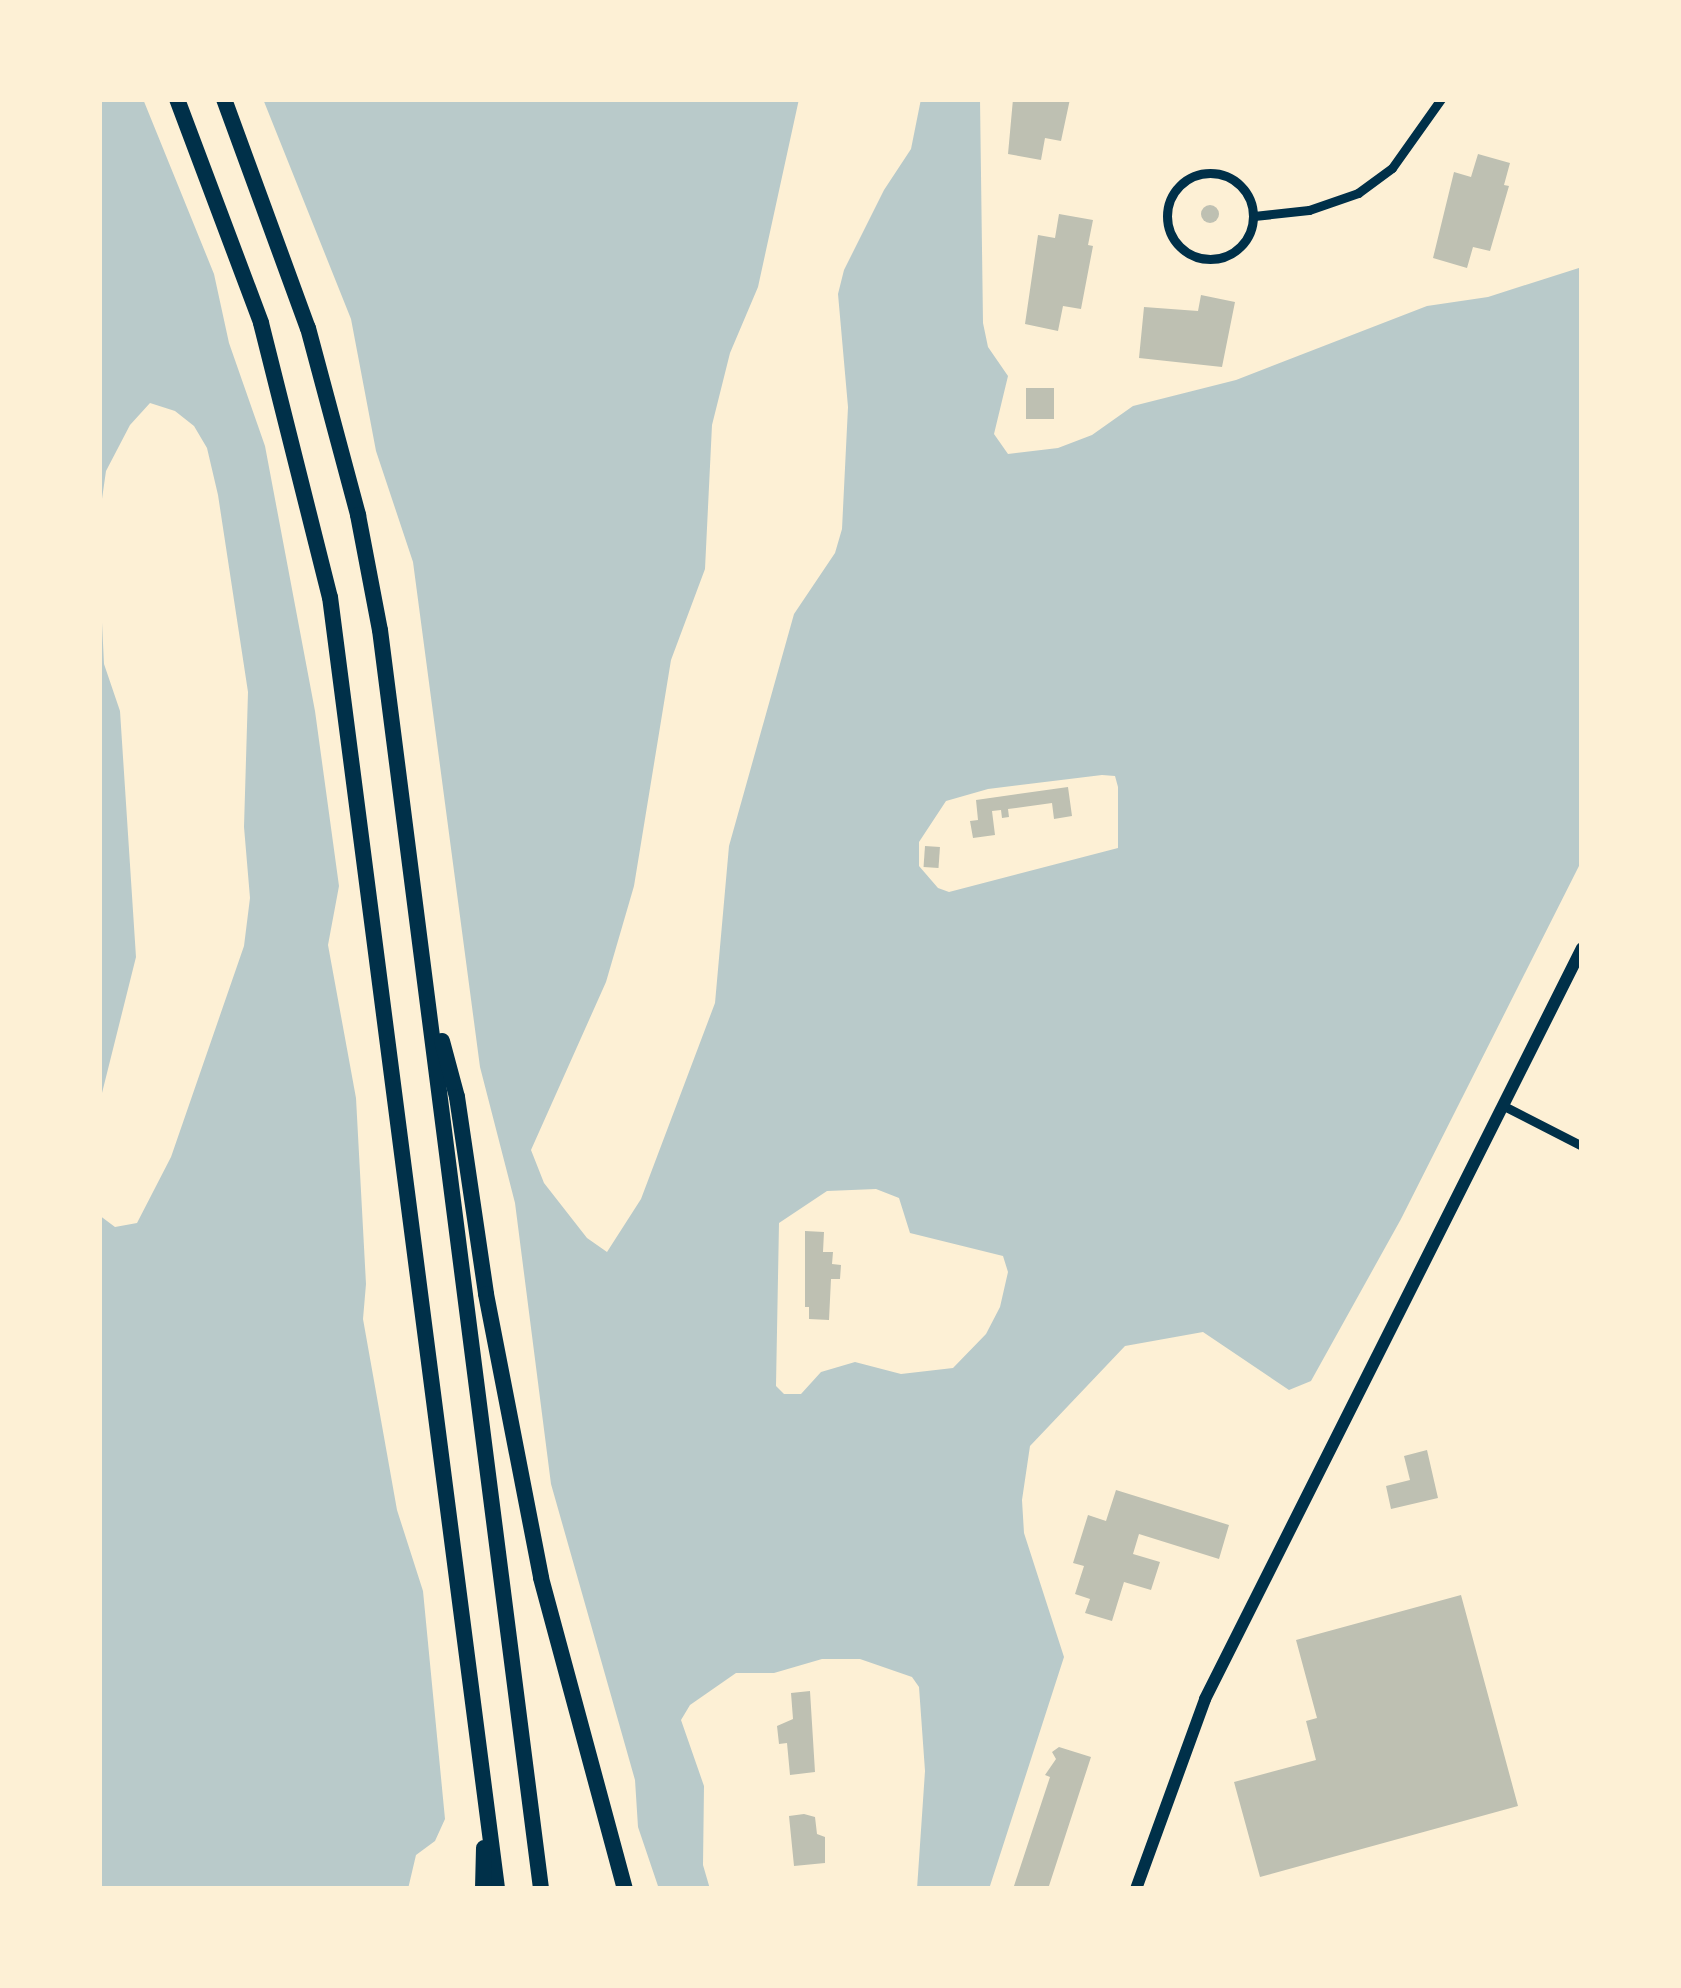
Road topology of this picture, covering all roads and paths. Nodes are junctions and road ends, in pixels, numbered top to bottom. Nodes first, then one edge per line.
1 (177, 99) edge
2 (224, 99) edge
3 (1441, 99) edge
4 (1254, 216) junction
5 (1582, 948) edge
6 (429, 998) junction
7 (1502, 1105) junction
8 (1582, 1146) edge
9 (487, 1805) junction
10 (483, 1889) edge
11 (497, 1889) edge
12 (541, 1889) edge
13 (625, 1889) edge
14 (1136, 1889) edge

1 - 9 highway
2 - 6 highway
3 - 4 street
4 - 4 street
5 - 7 street
6 - 12 highway
6 - 13 highway
7 - 8 street
7 - 14 street
9 - 10 highway
9 - 11 highway

